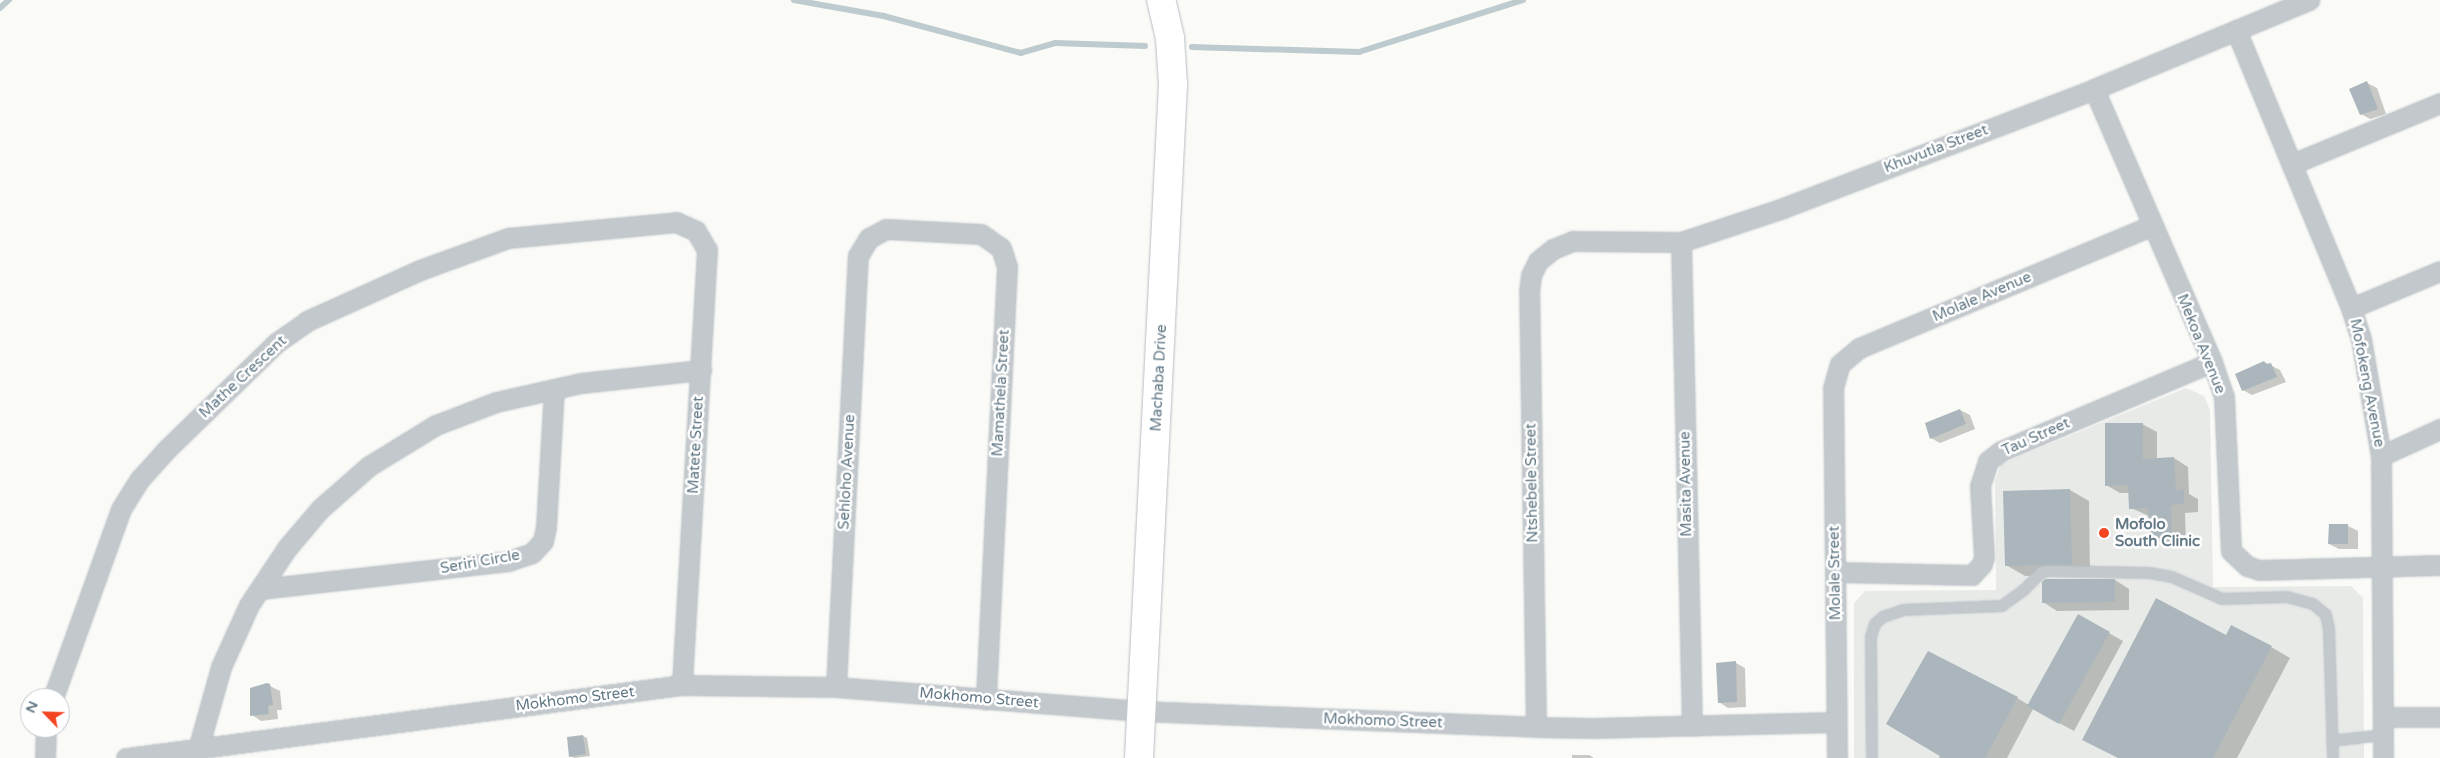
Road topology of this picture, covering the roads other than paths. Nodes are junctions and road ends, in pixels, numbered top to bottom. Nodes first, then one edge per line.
1 (1161, 0) edge
2 (2309, 0) edge
3 (2236, 30) junction
4 (2094, 89) junction
5 (2440, 103) edge
6 (2292, 164) junction
7 (676, 222) joint
8 (2151, 226) junction
9 (1681, 242) junction
10 (1553, 249) joint
11 (858, 256) joint
12 (2440, 271) edge
13 (2352, 308) junction
14 (2212, 362) junction
15 (701, 370) junction
16 (1833, 388) joint
17 (554, 389) junction
18 (2440, 429) edge
19 (2381, 456) junction
20 (2440, 565) edge
21 (2380, 567) junction
22 (1835, 572) junction
23 (260, 589) junction
24 (682, 685) junction
25 (836, 687) junction
26 (57, 688) edge
27 (986, 699) junction
28 (1141, 711) junction
29 (2440, 716) edge
30 (1836, 722) junction
31 (1536, 726) junction
32 (1692, 726) junction
33 (2383, 726) junction
34 (46, 738) edge
35 (2332, 741) junction
36 (198, 749) junction
37 (45, 758) edge
38 (126, 758) edge
39 (1140, 758) edge
40 (1837, 758) edge
41 (1872, 758) edge
42 (2333, 758) edge
43 (2384, 758) edge

1 - 28 street, Machaba Drive
2 - 3 street, Khuvutla Street
3 - 4 street, Khuvutla Street
3 - 6 street, Mofokeng Avenue
4 - 8 street, Mekoa Avenue
4 - 9 street, Khuvutla Street
5 - 6 street
6 - 13 street, Mofokeng Avenue
7 - 15 street, Matete Street
7 - 26 street, Mathe Crescent
8 - 14 street, Mekoa Avenue
8 - 16 street, Molale Avenue
9 - 10 street, Khuvutla Street
9 - 32 street, Masita Avenue
10 - 31 street, Ntshebele Street
11 - 25 street, Sehloho Avenue
11 - 27 street, Mamathela Street
12 - 13 street
13 - 19 street, Mofokeng Avenue
14 - 21 street, Mekoa Avenue
14 - 22 street, Tau Street
15 - 17 street
15 - 24 street, Matete Street
16 - 22 street, Molale Street
17 - 23 street
17 - 23 street, Seriri Circle
18 - 19 street
19 - 21 street, Mofokeng Avenue
20 - 21 street, Mekoa Avenue
21 - 33 street, Mofokeng Avenue
22 - 30 street, Molale Street
23 - 36 street
24 - 25 street, Mokhomo Street
24 - 36 street, Mokhomo Street
25 - 27 street, Mokhomo Street
27 - 28 street, Mokhomo Street
28 - 31 street, Mokhomo Street
28 - 39 street, Machaba Drive
29 - 33 street
30 - 32 street, Mokhomo Street
30 - 40 street, Molale Street
31 - 32 street, Mokhomo Street
33 - 35 lane
33 - 43 street, Mofokeng Avenue
34 - 37 street
35 - 41 lane
35 - 42 lane
36 - 38 street, Mokhomo Street

